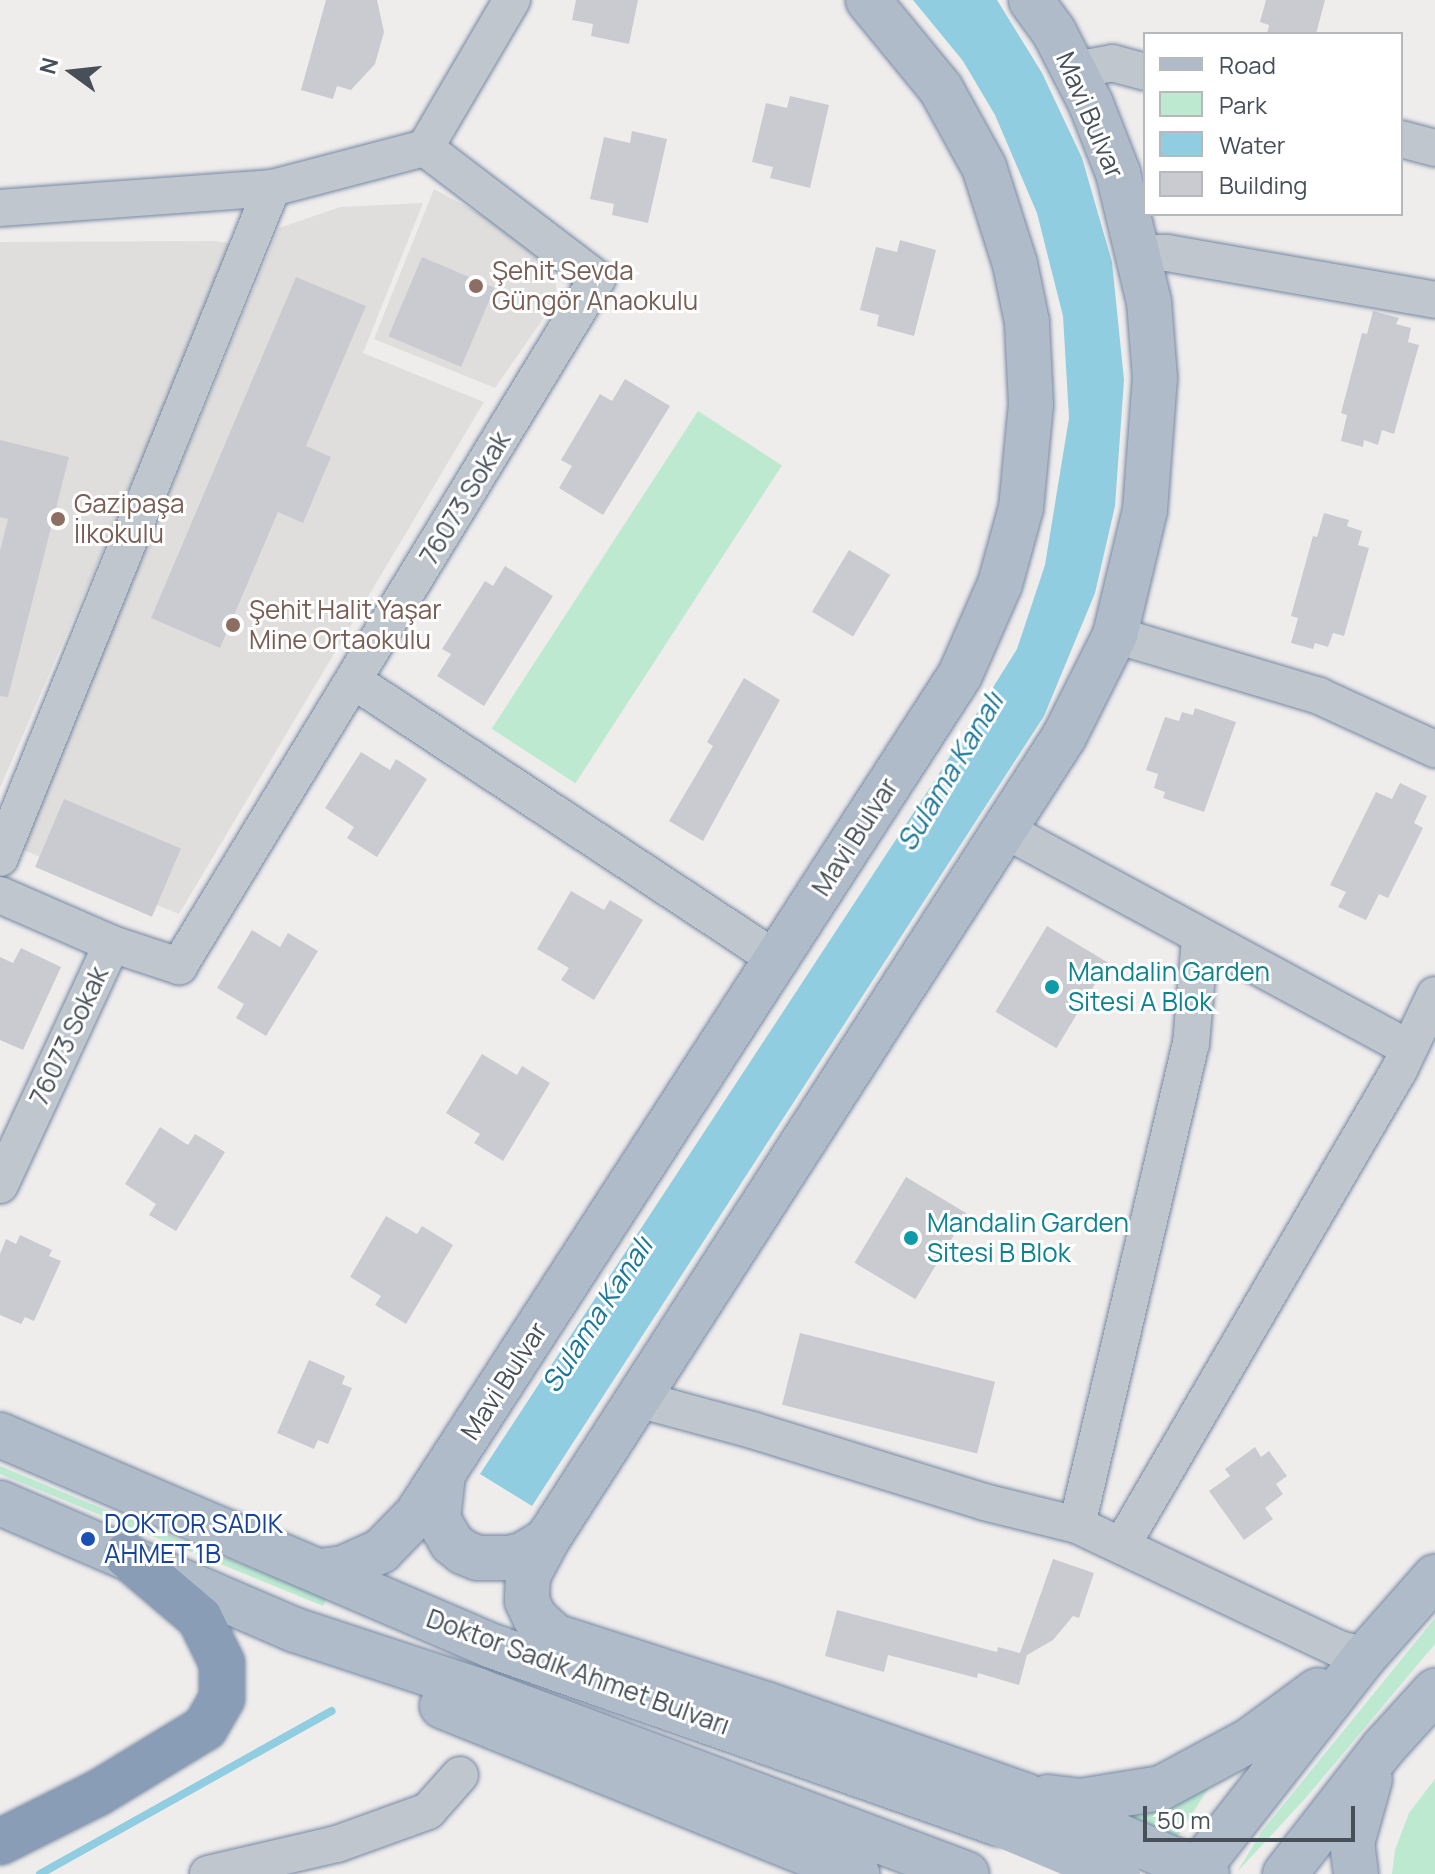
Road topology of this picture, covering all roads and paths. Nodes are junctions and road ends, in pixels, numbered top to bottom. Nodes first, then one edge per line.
1 (512, 0) edge
2 (868, 0) edge
3 (1031, 0) edge
4 (1074, 70) junction
5 (1143, 71) edge
6 (1403, 140) edge
7 (425, 148) junction
8 (1435, 148) edge
9 (272, 188) junction
10 (0, 208) edge
11 (1137, 253) junction
12 (1435, 300) edge
13 (1115, 635) junction
14 (354, 681) junction
15 (1435, 749) edge
16 (1005, 830) junction
17 (0, 858) edge
18 (0, 895) edge
19 (1200, 938) junction
20 (112, 944) junction
21 (776, 959) junction
22 (1435, 995) edge
23 (1409, 1048) junction
24 (0, 1185) edge
25 (638, 1399) junction
26 (0, 1435) edge
27 (443, 1475) junction
28 (0, 1503) edge
29 (1077, 1525) junction
30 (547, 1540) junction
31 (1122, 1545) junction
32 (126, 1555) junction
33 (320, 1571) junction
34 (1435, 1577) edge
35 (295, 1630) junction
36 (555, 1636) junction
37 (1365, 1656) junction
38 (1435, 1691) edge
39 (1384, 1747) junction
40 (460, 1775) dead end
41 (1005, 1801) junction
42 (0, 1842) edge
43 (1200, 1872) edge
44 (208, 1874) edge
45 (857, 1874) edge
46 (967, 1874) edge
47 (1049, 1874) edge
48 (1118, 1874) edge
49 (1285, 1874) edge
50 (1356, 1874) edge

1 - 7 street
2 - 21 main road, Mavi Bulvar
3 - 4 main road, Mavi Bulvar
4 - 5 street
4 - 11 main road, Mavi Bulvar
6 - 8 street
7 - 9 street
7 - 14 street, 76073 Sokak
9 - 10 street
9 - 17 street
11 - 12 street
11 - 13 main road, Mavi Bulvar
13 - 15 street
13 - 16 main road, Mavi Bulvar
14 - 20 street, 76073 Sokak
14 - 21 street
16 - 19 street
16 - 25 main road, Mavi Bulvar
18 - 20 street
19 - 23 street
19 - 29 street
20 - 24 street, 76073 Sokak
21 - 27 main road, Mavi Bulvar
22 - 23 street
23 - 31 street
25 - 29 street
25 - 30 main road, Mavi Bulvar
26 - 33 main road, Doktor Sadık Ahmet Bulvarı
27 - 30 main road
27 - 33 main road, Mavi Bulvar
28 - 32 main road, Doktor Sadık Ahmet Bulvarı
29 - 31 street
30 - 36 main road, Mavi Bulvar
31 - 37 street
32 - 35 main road, Doktor Sadık Ahmet Bulvarı
32 - 42 highway
33 - 36 main road
33 - 41 main road, Doktor Sadık Ahmet Bulvarı
34 - 37 main road
35 - 45 main road
35 - 46 main road, Doktor Sadık Ahmet Bulvarı
36 - 41 main road
37 - 41 main road
37 - 43 main road
38 - 39 main road
39 - 49 main road
39 - 50 main road
40 - 44 street
41 - 43 main road
41 - 47 main road
41 - 48 main road, Doktor Sadık Ahmet Bulvarı, bridge

